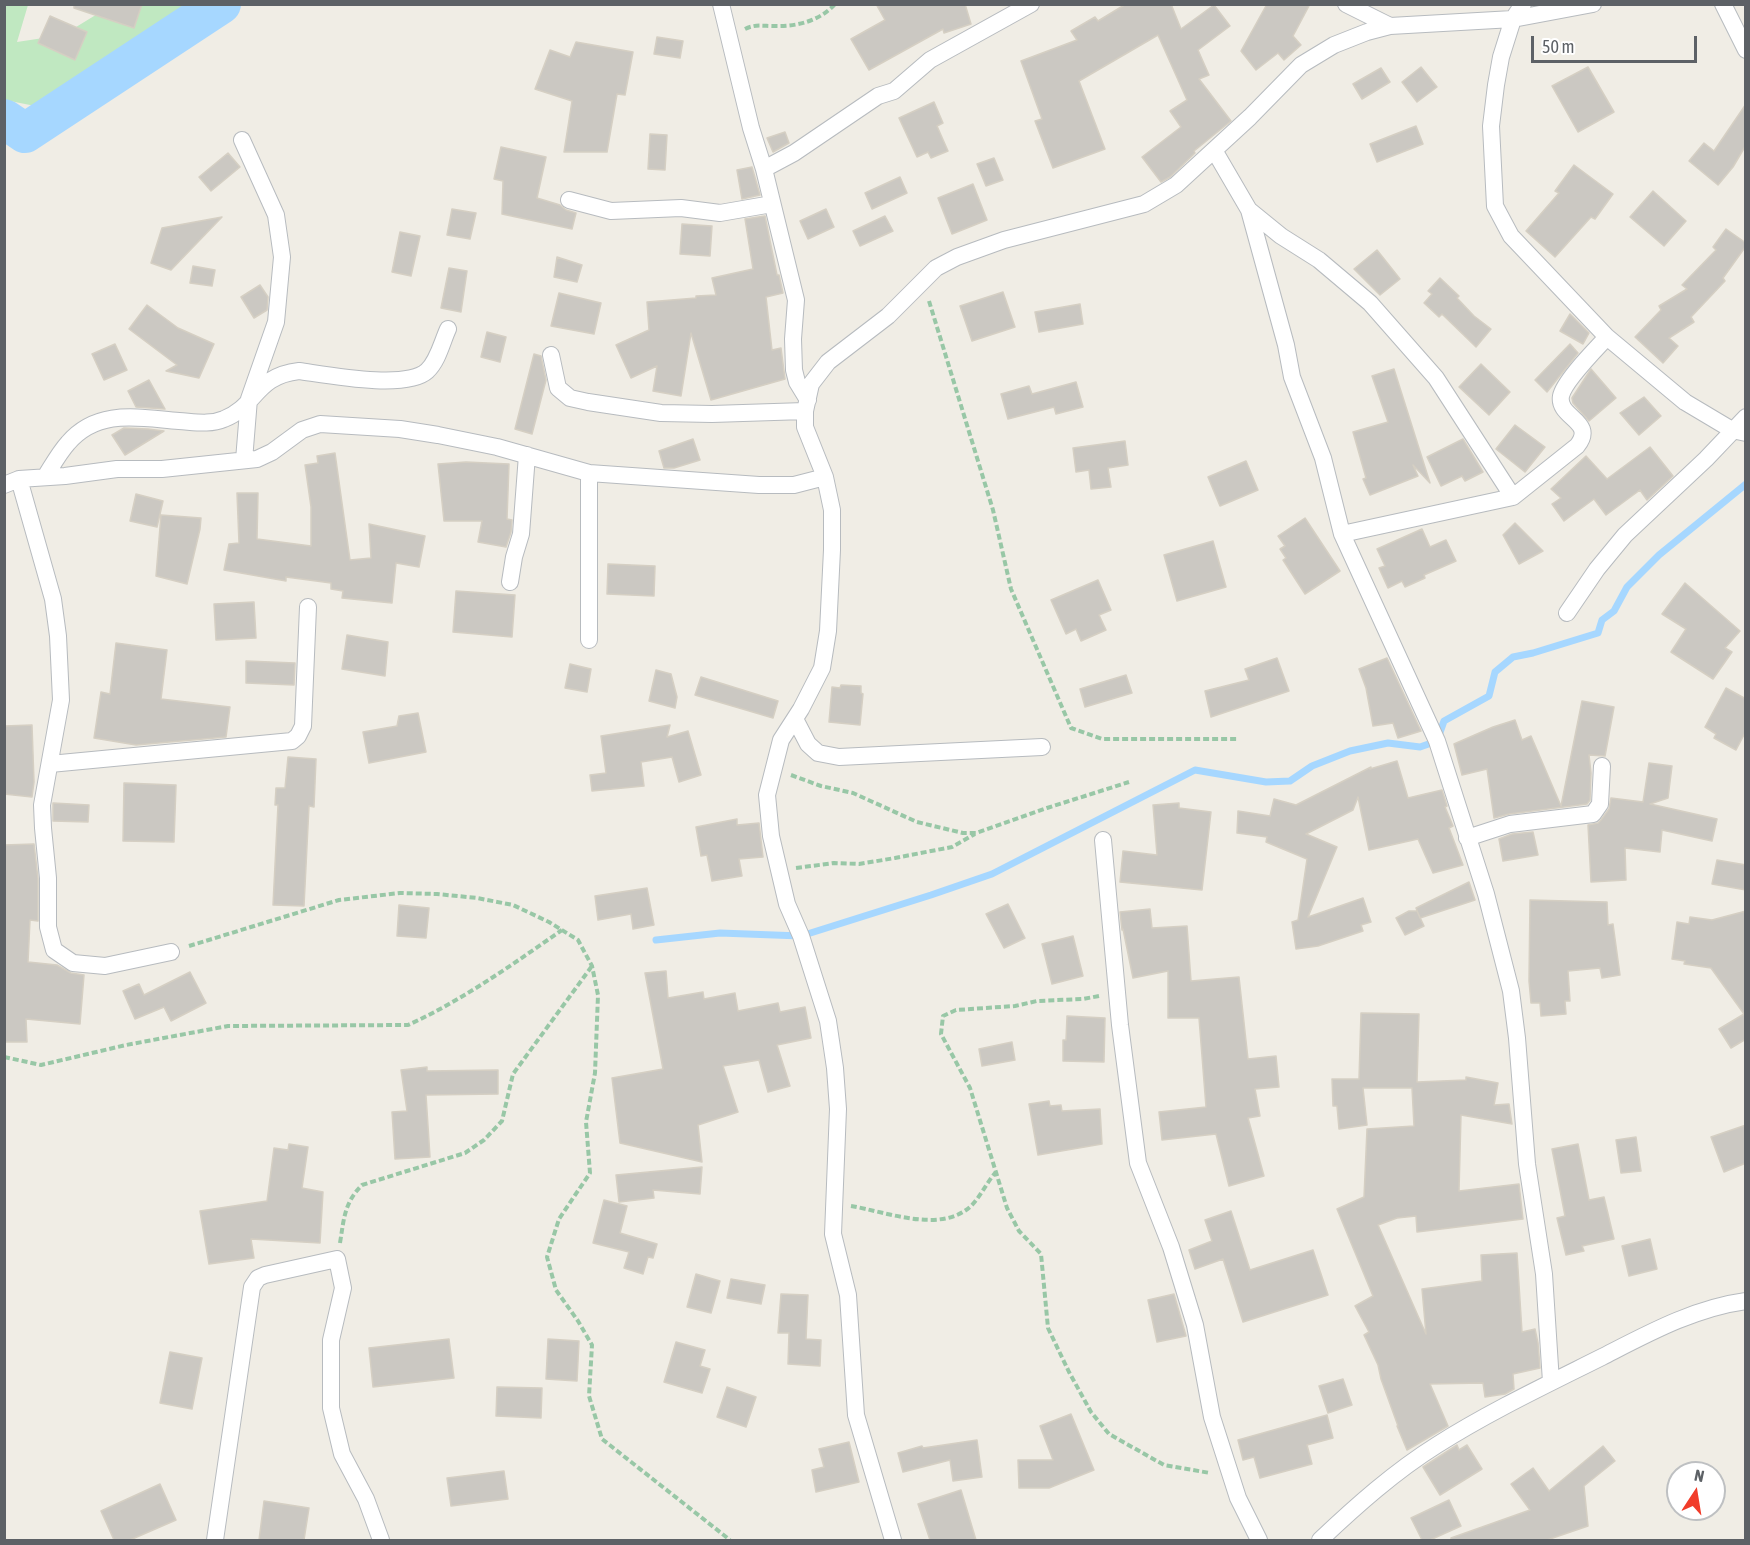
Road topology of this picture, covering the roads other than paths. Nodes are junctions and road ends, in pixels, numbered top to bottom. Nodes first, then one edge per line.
1 (721, 4) edge
2 (1031, 4) edge
3 (1346, 4) edge
4 (1523, 4) edge
5 (1593, 4) edge
6 (1722, 4) edge
7 (1513, 19) junction
8 (1390, 26) junction
9 (1746, 50) edge
10 (242, 140) dead end
11 (1214, 150) junction
12 (764, 169) junction
13 (569, 200) dead end
14 (772, 204) junction
15 (1249, 210) junction
16 (448, 329) dead end
17 (1607, 337) junction
18 (551, 356) dead end
19 (249, 399) junction
20 (806, 406) junction
21 (1746, 417) edge
22 (1739, 431) edge
23 (527, 455) junction
24 (244, 460) junction
25 (589, 472) junction
26 (45, 477) junction
27 (825, 477) junction
28 (12, 482) edge
29 (1513, 497) junction
30 (1342, 534) junction
31 (510, 582) dead end
32 (308, 607) dead end
33 (1566, 613) dead end
34 (589, 640) dead end
35 (795, 719) junction
36 (1042, 747) dead end
37 (50, 764) junction
38 (1602, 766) dead end
39 (1467, 837) junction
40 (1103, 840) dead end
41 (171, 952) road end
42 (1746, 1301) edge
43 (1551, 1382) junction
44 (215, 1540) edge
45 (381, 1540) edge
46 (893, 1540) edge
47 (1259, 1540) edge
48 (1320, 1540) edge

1 - 12 street
2 - 12 street
3 - 8 street
4 - 7 street
5 - 7 street
6 - 9 street
7 - 8 street
7 - 17 street
8 - 11 street
10 - 19 street
11 - 15 street
11 - 20 street
12 - 14 street
13 - 14 street
14 - 20 street
15 - 29 street
15 - 30 street
16 - 19 street
17 - 22 street
17 - 29 street
18 - 20 street
19 - 24 street
19 - 26 street
20 - 27 street
21 - 22 street
22 - 33 street
23 - 24 street
23 - 25 street
23 - 31 street
24 - 26 street
25 - 27 street
25 - 34 street
26 - 28 street
27 - 35 street
28 - 37 street
29 - 30 street
30 - 39 street
32 - 37 street
35 - 36 street
35 - 46 street
37 - 41 street
38 - 39 street
39 - 43 street
40 - 47 street
42 - 43 street
43 - 48 street
44 - 45 street

